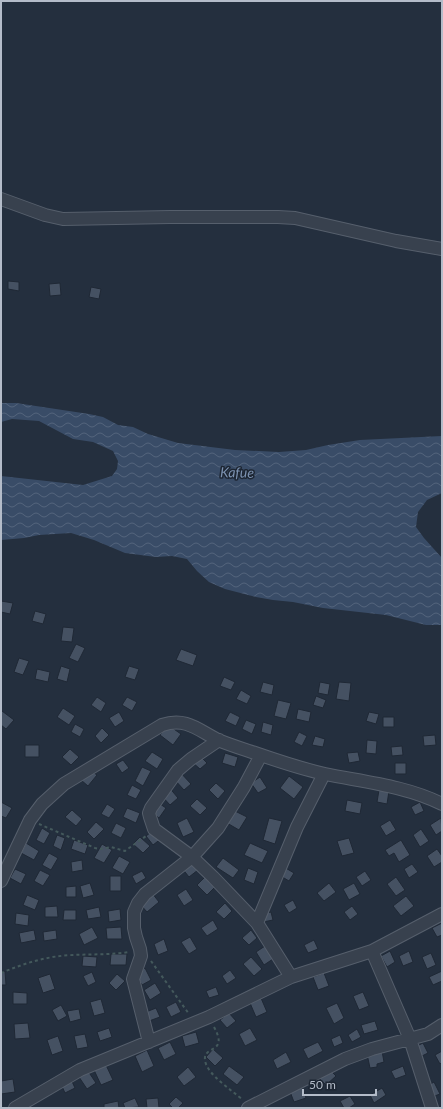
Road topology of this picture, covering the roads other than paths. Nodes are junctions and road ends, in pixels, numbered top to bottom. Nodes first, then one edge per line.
1 (1, 199) edge
2 (442, 249) edge
3 (219, 740) junction
4 (262, 755) junction
5 (324, 774) junction
6 (442, 804) edge
7 (192, 857) junction
8 (1, 881) edge
9 (442, 914) edge
10 (257, 923) junction
11 (372, 951) junction
12 (291, 977) junction
13 (442, 1025) edge
14 (410, 1039) junction
15 (149, 1042) junction
16 (249, 1107) edge
17 (16, 1108) edge
18 (432, 1108) edge

1 - 2 street
3 - 4 street
3 - 7 street
3 - 8 street
4 - 5 street
4 - 7 street
5 - 6 street
5 - 10 street
7 - 10 street
7 - 15 street
9 - 11 street
10 - 12 street
11 - 12 street
11 - 14 street
12 - 15 street
13 - 14 street
14 - 16 street
14 - 18 street
15 - 17 street

